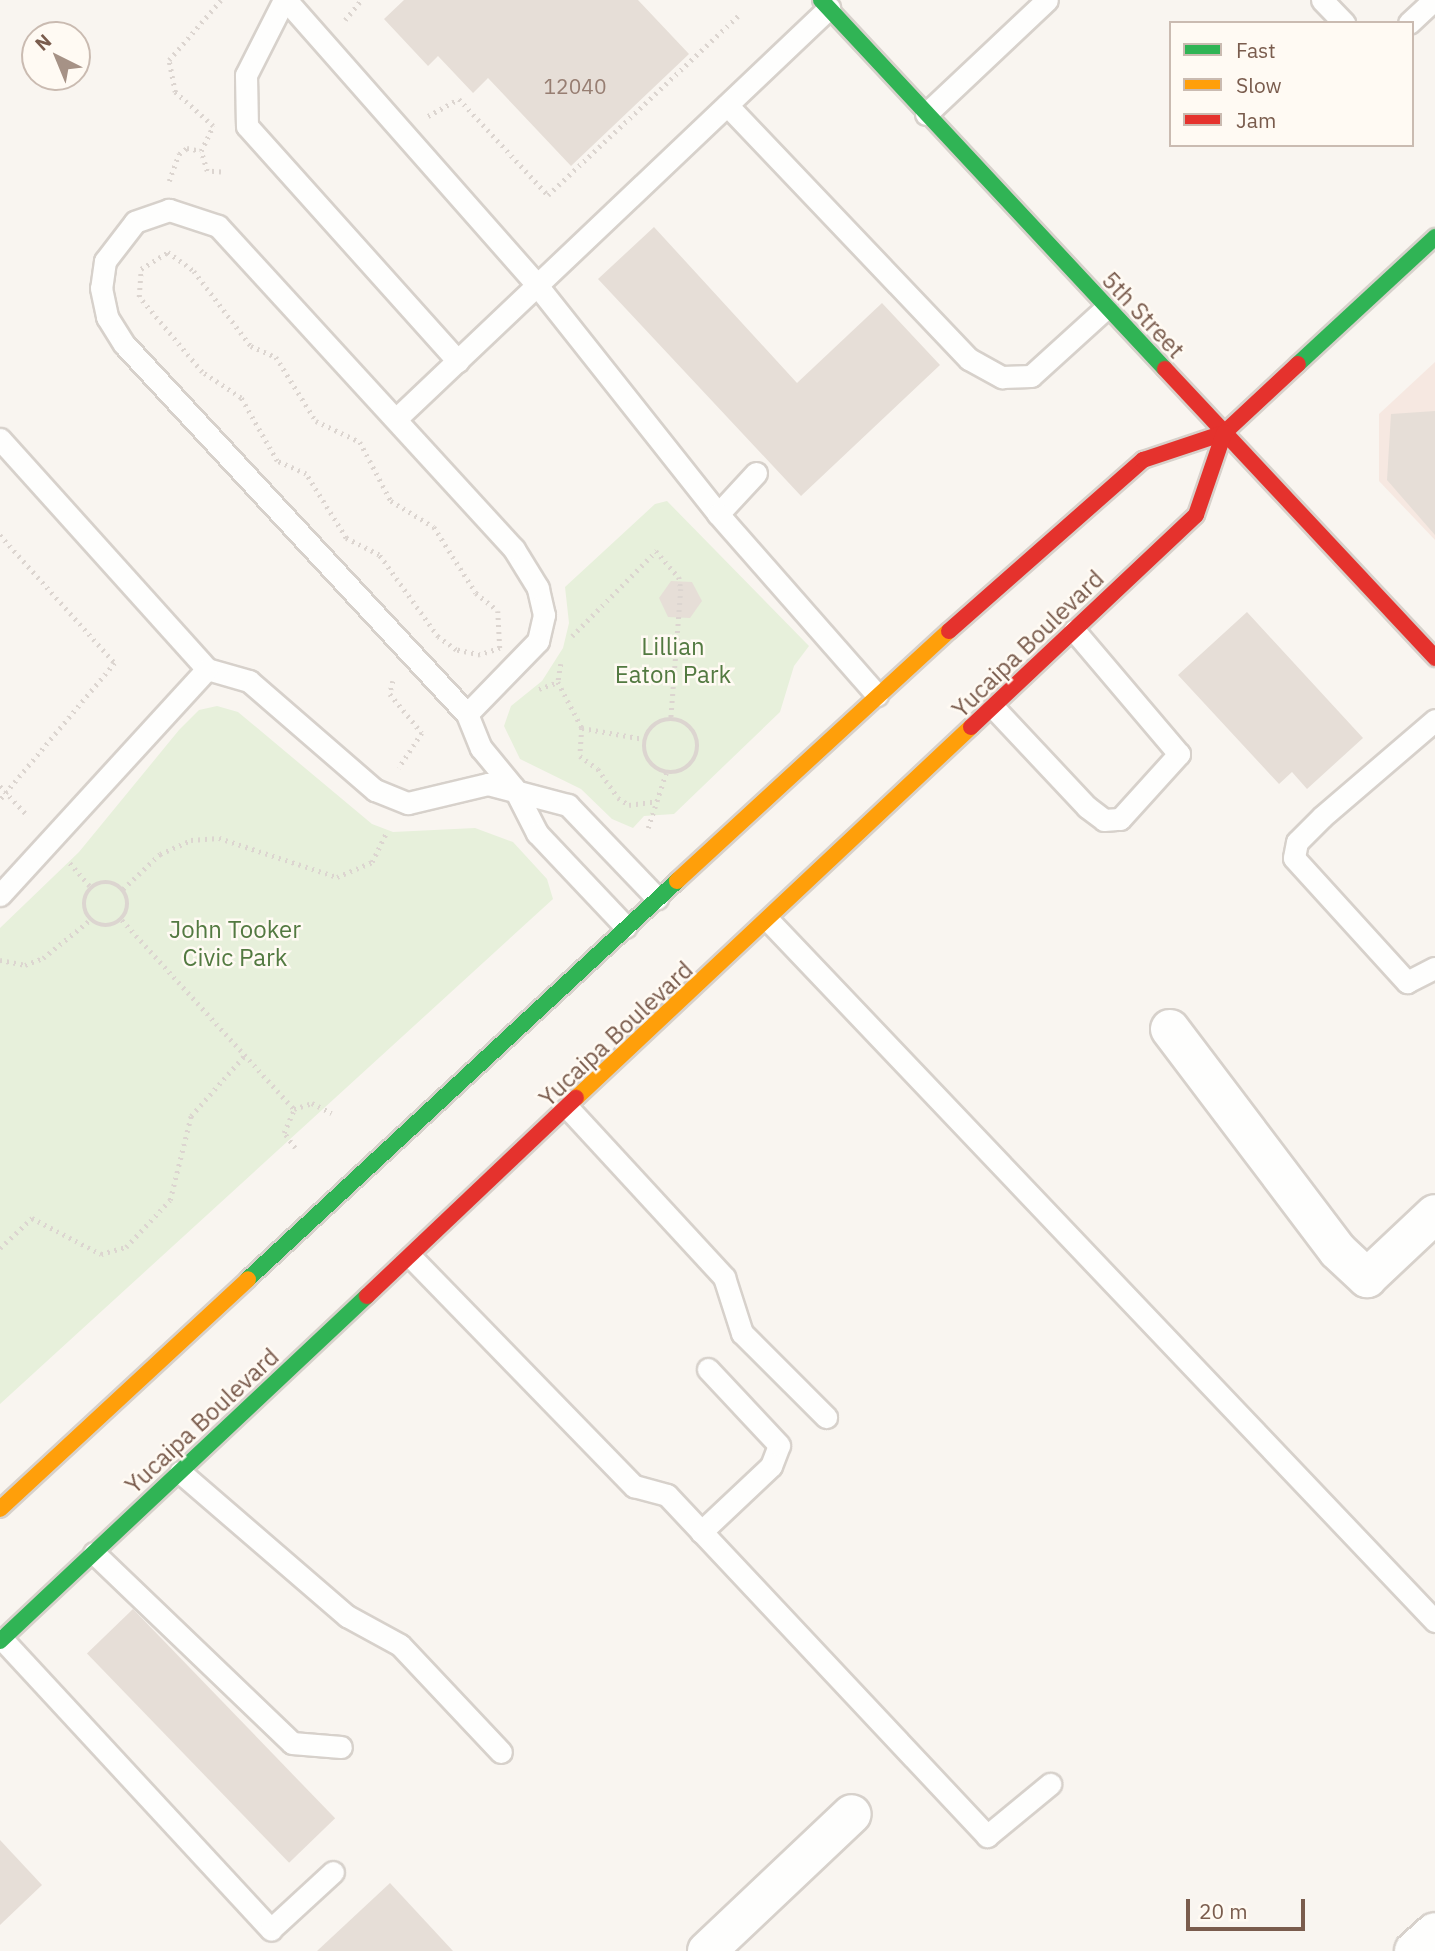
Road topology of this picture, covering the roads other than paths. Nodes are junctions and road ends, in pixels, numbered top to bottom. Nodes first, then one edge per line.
1 (285, 0) edge
2 (1047, 0) edge
3 (1322, 0) edge
4 (1434, 0) edge
5 (825, 4) edge
6 (1342, 21) edge
7 (1411, 21) edge
8 (727, 105) junction
9 (926, 114) junction
10 (1434, 240) edge
11 (536, 284) junction
12 (1105, 309) junction
13 (458, 361) junction
14 (397, 418) junction
15 (1224, 433) junction
16 (0, 439) edge
17 (756, 473) dead end
18 (718, 514) junction
19 (1074, 631) junction
20 (1435, 658) edge
21 (207, 669) junction
22 (877, 695) junction
23 (994, 708) junction
24 (467, 714) junction
25 (1435, 720) edge
26 (514, 788) junction
27 (0, 895) edge
28 (657, 898) junction
29 (770, 922) junction
30 (626, 928) junction
31 (1435, 968) edge
32 (1170, 1029) dead end
33 (569, 1109) junction
34 (1435, 1214) edge
35 (411, 1257) junction
36 (708, 1369) dead end
37 (826, 1417) dead end
38 (180, 1472) junction
39 (0, 1509) edge
40 (701, 1532) junction
41 (94, 1553) junction
42 (1435, 1621) edge
43 (1, 1640) edge
44 (341, 1747) dead end
45 (501, 1752) dead end
46 (1050, 1784) dead end
47 (852, 1814) dead end
48 (333, 1872) dead end
49 (1435, 1932) edge
50 (707, 1951) edge
51 (1415, 1951) edge

1 - 11 lane
1 - 13 lane
2 - 9 lane
3 - 6 lane
4 - 7 lane
5 - 8 lane
5 - 9 main road, 5th Street
8 - 11 lane
8 - 12 lane
9 - 12 main road, 5th Street
10 - 15 main road, Yucaipa Boulevard
11 - 13 lane
11 - 18 lane
12 - 15 main road, 5th Street
13 - 14 lane
14 - 24 lane
14 - 24 lane
15 - 19 main road, Yucaipa Boulevard
15 - 20 main road, 5th Street
15 - 22 main road, Yucaipa Boulevard
16 - 21 lane
17 - 18 lane
18 - 22 lane
19 - 23 main road, Yucaipa Boulevard
19 - 23 lane
21 - 26 lane
21 - 27 lane
22 - 28 main road, Yucaipa Boulevard
23 - 29 main road, Yucaipa Boulevard
24 - 26 lane
25 - 31 lane
26 - 28 lane
26 - 30 lane
28 - 30 main road, Yucaipa Boulevard
29 - 33 main road, Yucaipa Boulevard
29 - 42 lane
30 - 39 main road, Yucaipa Boulevard
32 - 34 street
33 - 35 main road, Yucaipa Boulevard
33 - 37 lane
35 - 38 main road, Yucaipa Boulevard
35 - 40 lane
36 - 40 lane
38 - 41 main road, Yucaipa Boulevard
38 - 45 lane
40 - 46 lane
41 - 43 main road, Yucaipa Boulevard
41 - 44 lane
43 - 48 lane
47 - 50 street
49 - 51 street

